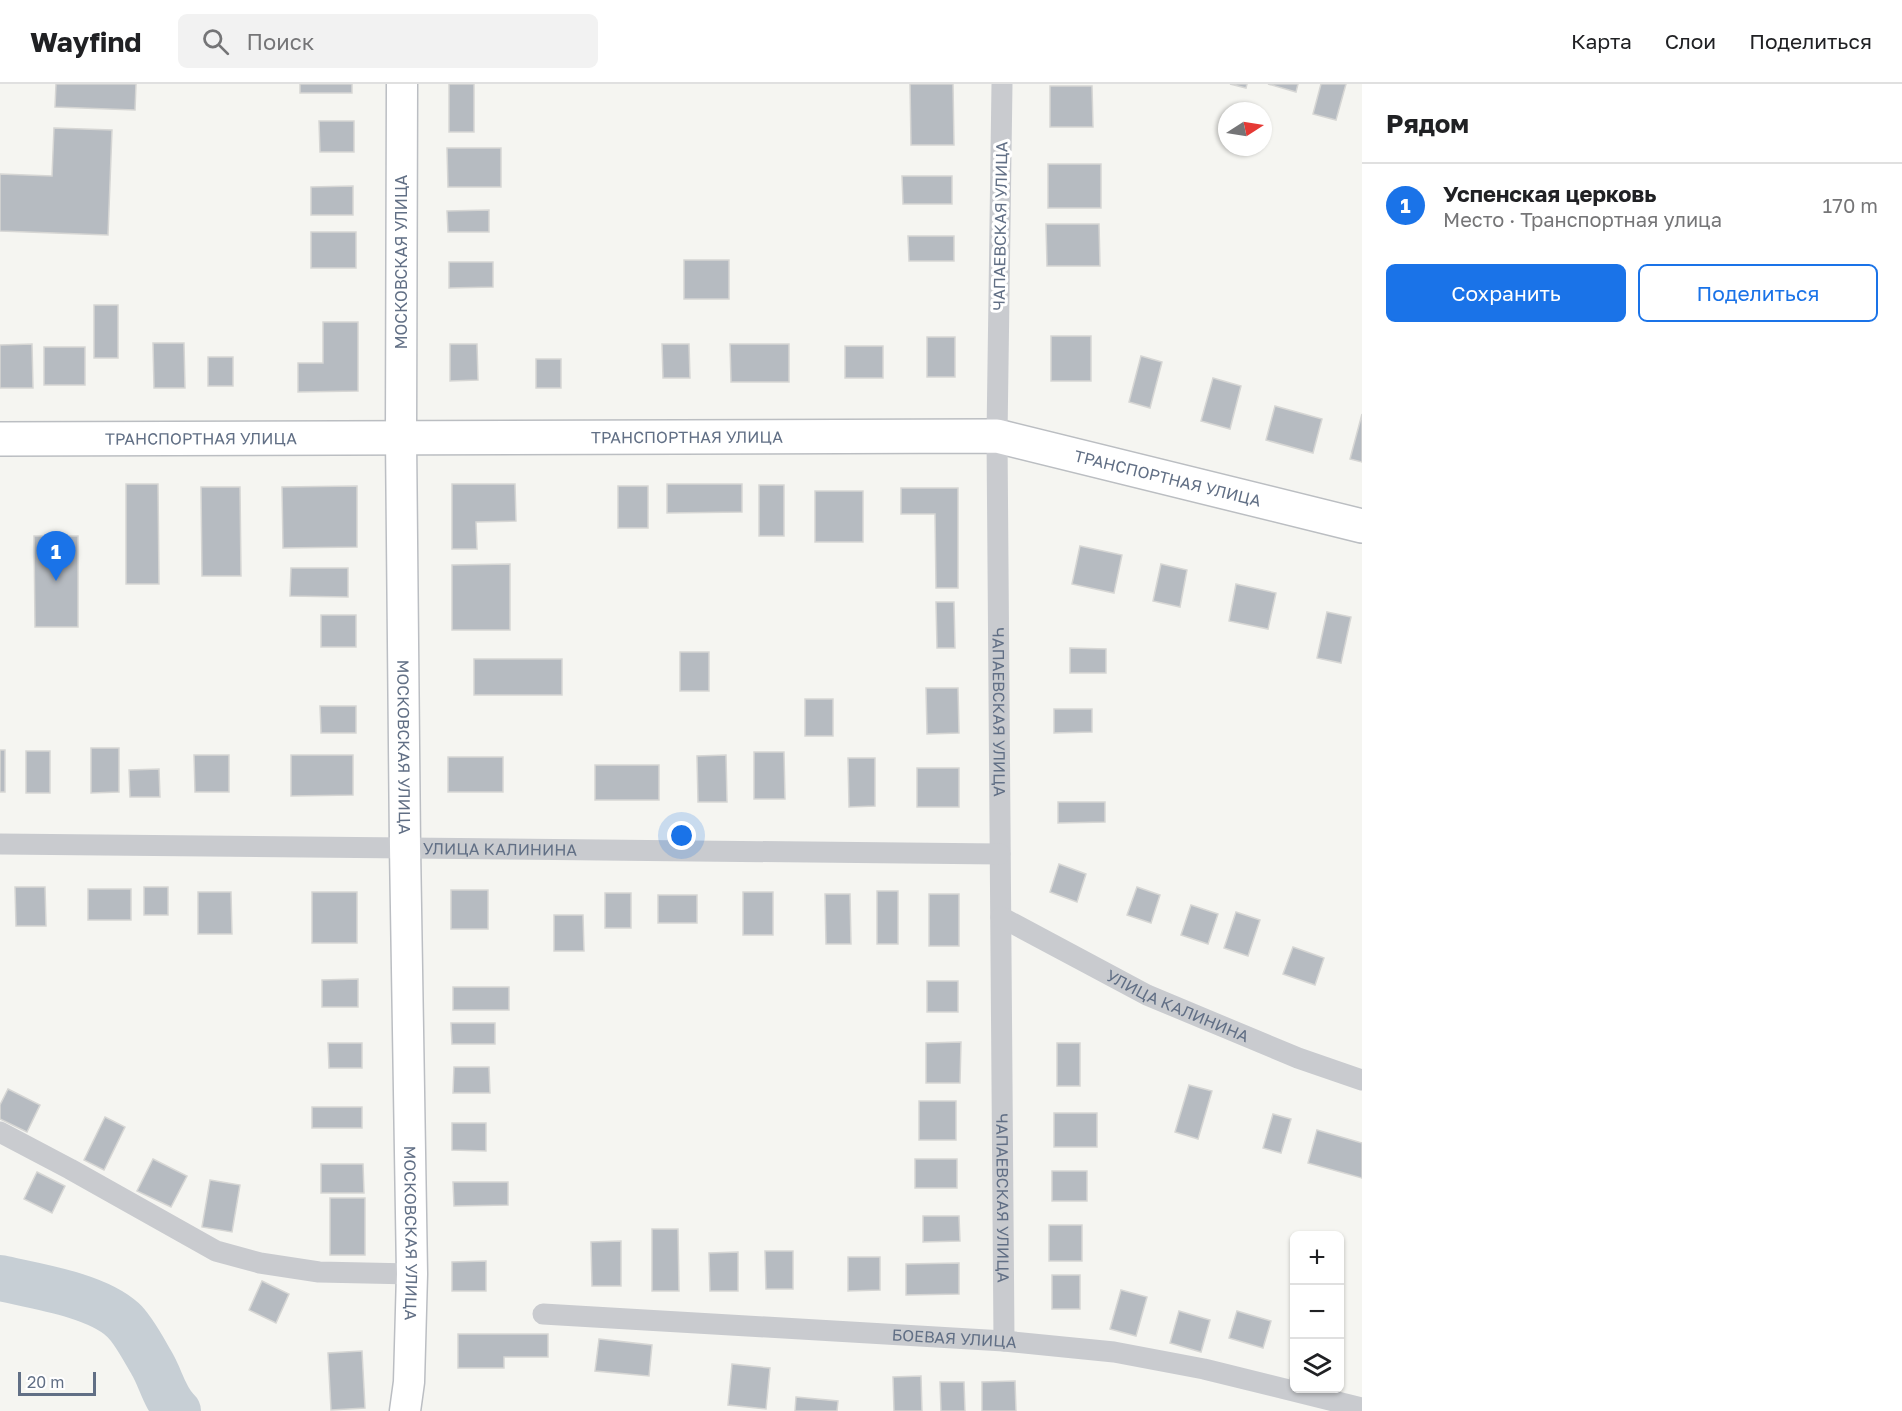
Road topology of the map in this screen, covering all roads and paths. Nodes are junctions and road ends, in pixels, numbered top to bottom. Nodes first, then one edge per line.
1 (402, 84) edge
2 (1002, 84) edge
3 (997, 435) junction
4 (401, 438) junction
5 (0, 439) edge
6 (1362, 526) edge
7 (0, 844) edge
8 (405, 847) junction
9 (1000, 854) junction
10 (1001, 917) junction
11 (1362, 1080) edge
12 (0, 1132) edge
13 (412, 1274) junction
14 (543, 1314) dead end
15 (1004, 1341) junction
16 (1362, 1408) edge
17 (405, 1411) edge

1 - 4 street, МОСКОВСКАЯ УЛИЦА
2 - 3 street, ЧАПАЕВСКАЯ УЛИЦА
3 - 4 main road, ТРАНСПОРТНАЯ УЛИЦА
3 - 6 main road, ТРАНСПОРТНАЯ УЛИЦА
3 - 9 street, ЧАПАЕВСКАЯ УЛИЦА
4 - 5 main road, ТРАНСПОРТНАЯ УЛИЦА
4 - 8 street, МОСКОВСКАЯ УЛИЦА
7 - 8 street, УЛИЦА КАЛИНИНА
8 - 9 street, УЛИЦА КАЛИНИНА
8 - 13 street, МОСКОВСКАЯ УЛИЦА
9 - 10 street, ЧАПАЕВСКАЯ УЛИЦА
10 - 11 street, УЛИЦА КАЛИНИНА
10 - 15 street, ЧАПАЕВСКАЯ УЛИЦА
12 - 13 street
13 - 17 street, МОСКОВСКАЯ УЛИЦА
14 - 15 street, БОЕВАЯ УЛИЦА
15 - 16 street, БОЕВАЯ УЛИЦА

